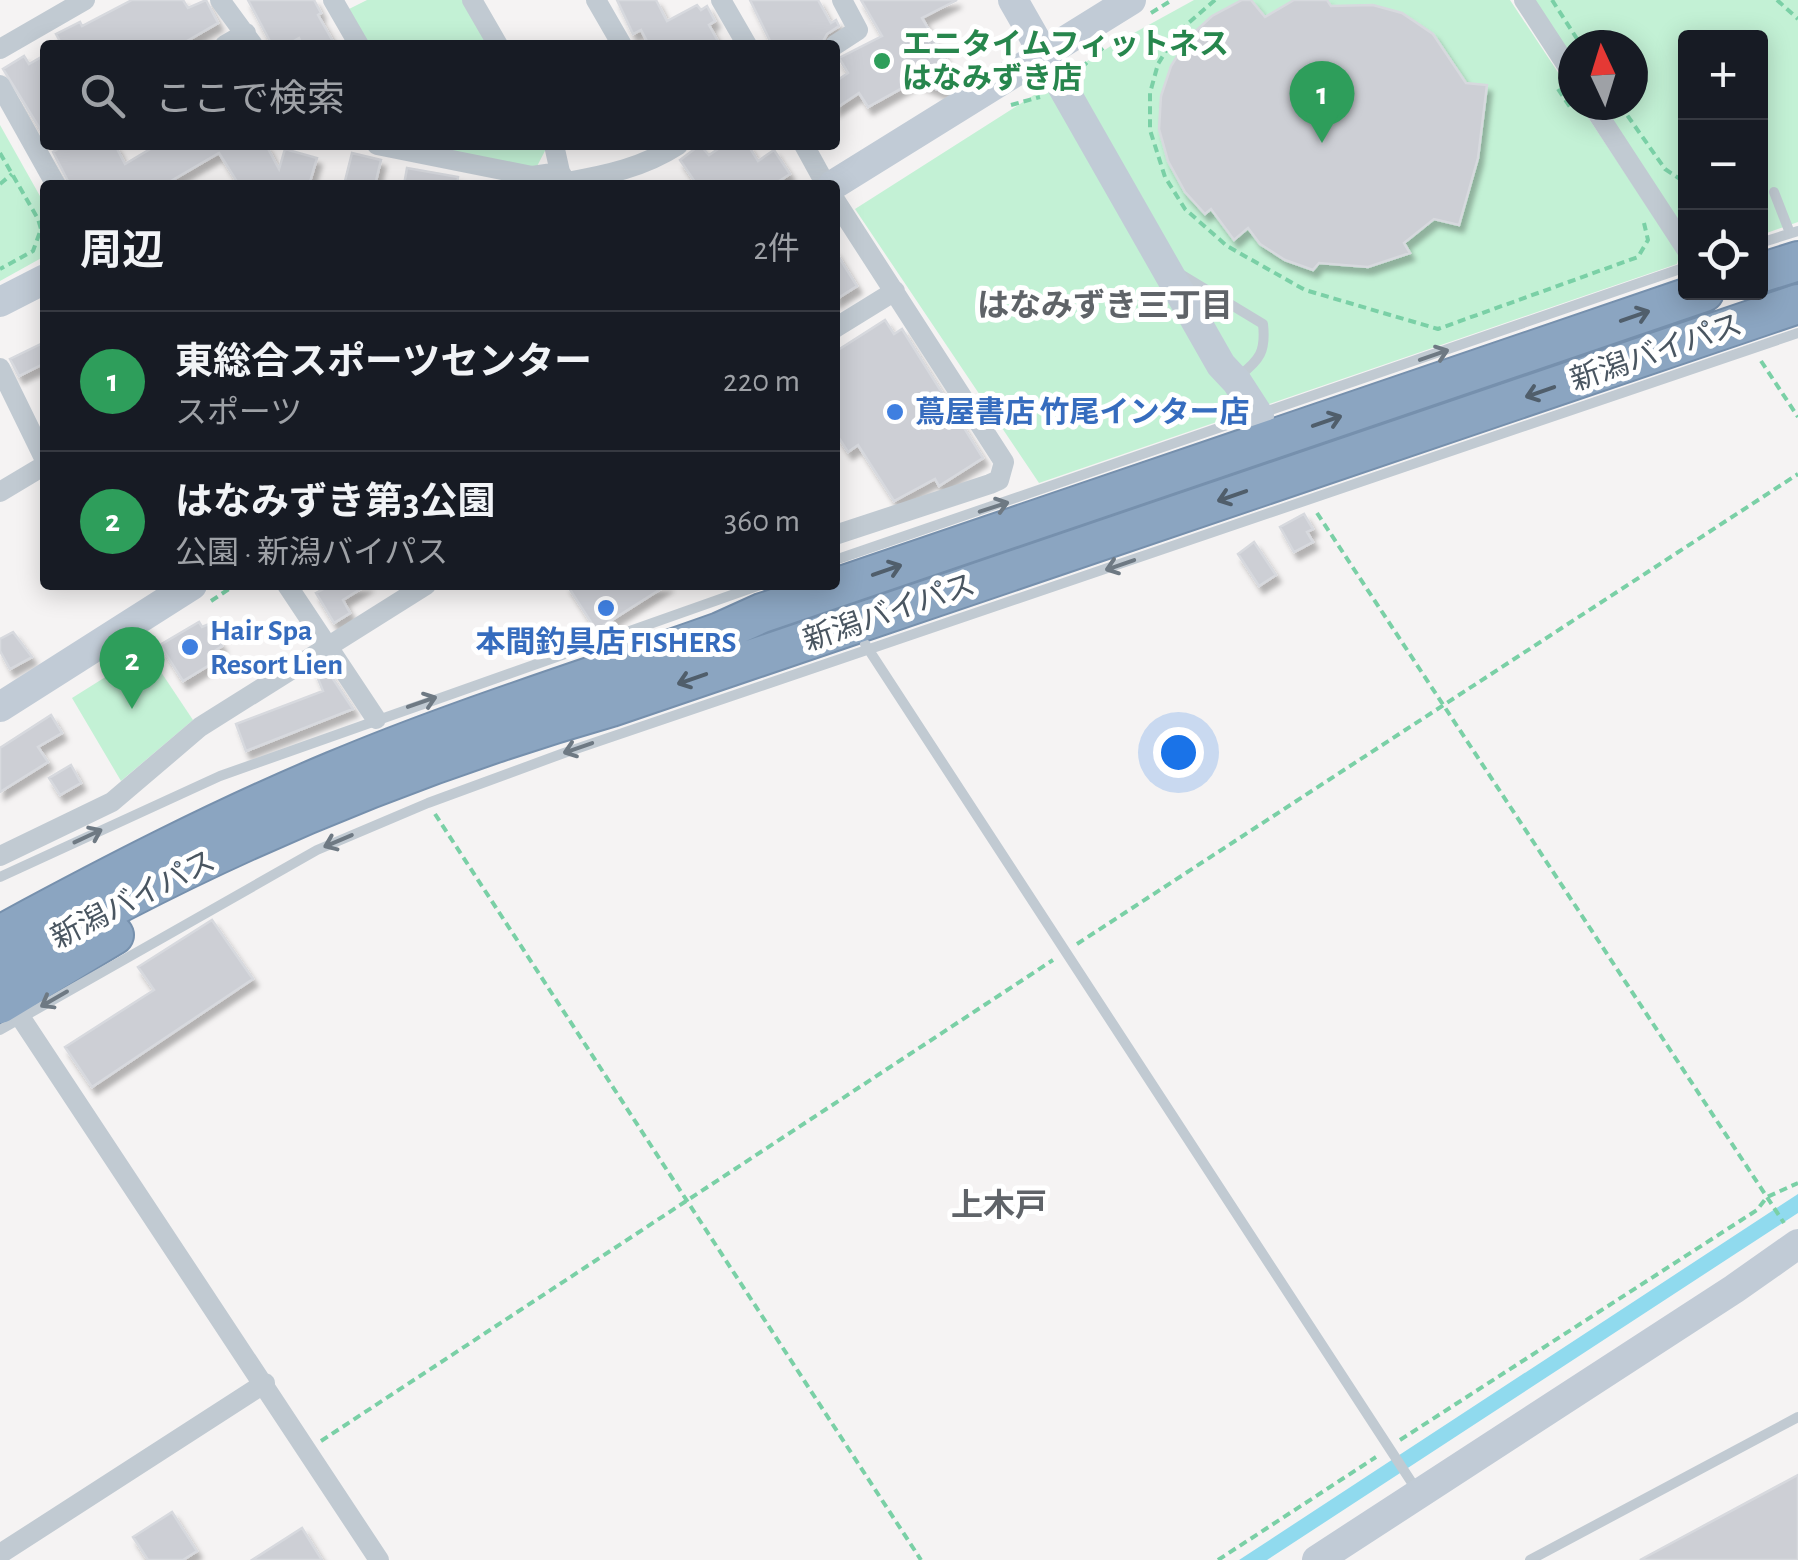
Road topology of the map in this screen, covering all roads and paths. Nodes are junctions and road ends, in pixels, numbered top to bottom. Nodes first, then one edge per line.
1 (220, 0) edge
2 (334, 0) edge
3 (472, 0) edge
4 (596, 0) edge
5 (722, 0) edge
6 (842, 0) edge
7 (1013, 0) edge
8 (1131, 0) edge
9 (1215, 0) edge
10 (1524, 0) edge
11 (1552, 0) edge
12 (1777, 0) edge
13 (81, 1) edge
14 (1798, 19) edge
15 (1571, 30) edge
16 (250, 39) edge
17 (357, 40) edge
18 (495, 40) edge
19 (619, 40) edge
20 (744, 40) edge
21 (840, 42) edge
22 (0, 49) edge
23 (1045, 56) junction
24 (1558, 69) edge
25 (0, 85) edge
26 (1591, 120) edge
27 (1631, 120) edge
28 (40, 147) edge
29 (41, 150) edge
30 (401, 150) edge
31 (556, 150) edge
32 (670, 150) edge
33 (807, 150) edge
34 (0, 153) edge
35 (12, 174) junction
36 (1678, 178) edge
37 (54, 180) edge
38 (565, 180) edge
39 (827, 180) edge
40 (838, 180) edge
41 (0, 184) edge
42 (1774, 192) dead end
43 (840, 208) edge
44 (1644, 220) dead end
45 (40, 227) edge
46 (40, 232) edge
47 (1678, 238) edge
48 (1795, 242) edge
49 (1768, 243) edge
50 (1161, 260) junction
51 (1768, 267) edge
52 (0, 269) edge
53 (1678, 270) edge
54 (40, 282) edge
55 (895, 290) junction
56 (1679, 300) edge
57 (0, 302) edge
58 (1798, 304) edge
59 (840, 325) edge
60 (1798, 333) edge
61 (1754, 348) junction
62 (0, 368) edge
63 (1235, 380) junction
64 (1259, 416) junction
65 (1798, 417) edge
66 (40, 452) edge
67 (40, 466) edge
68 (1798, 474) edge
69 (0, 492) edge
70 (1311, 500) junction
71 (840, 533) edge
72 (840, 558) edge
73 (840, 573) edge
74 (184, 590) edge
75 (291, 590) edge
76 (418, 590) edge
77 (789, 590) edge
78 (761, 599) edge
79 (330, 645) junction
80 (867, 647) junction
81 (1444, 705) junction
82 (0, 706) edge
83 (610, 707) junction
84 (376, 719) junction
85 (428, 803) junction
86 (0, 856) edge
87 (0, 877) edge
88 (0, 906) edge
89 (0, 935) edge
90 (1064, 953) junction
91 (0, 968) edge
92 (12, 1010) edge
93 (0, 1030) edge
94 (1798, 1183) edge
95 (1767, 1197) junction
96 (688, 1200) junction
97 (1793, 1236) edge
98 (264, 1382) junction
99 (1798, 1416) edge
100 (308, 1450) junction
101 (1391, 1450) junction
102 (1414, 1487) junction
103 (0, 1554) edge
104 (380, 1560) edge
105 (921, 1560) edge
106 (1218, 1560) edge
107 (1317, 1560) edge
108 (1530, 1560) edge

1 - 16 street
2 - 17 street
3 - 18 street
4 - 19 street
5 - 20 street
6 - 21 street
7 - 23 street
8 - 23 street
9 - 44 path
10 - 24 street
11 - 15 path
12 - 14 path
13 - 22 street
23 - 40 street
23 - 50 street
25 - 28 street
26 - 47 street
27 - 36 path
29 - 37 street
30 - 38 street
31 - 38 street
32 - 38 street
33 - 39 street
34 - 35 path
35 - 41 path
35 - 45 path
42 - 48 lane
43 - 55 street
46 - 52 path
48 - 49 lane
48 - 51 highway, 新潟バイパス
50 - 63 street
50 - 63 lane
64 -> 53 lane
54 - 57 street
55 - 59 street
55 - 71 street
73 -> 56 highway, 新潟バイパス
58 -> 83 highway, 新潟バイパス
60 - 61 lane
61 - 65 path
61 - 70 lane
62 - 66 street
63 - 64 street
72 -> 64 lane
67 - 69 street
68 - 81 path
70 -> 80 lane
70 - 81 path
74 - 82 street
75 - 79 street
76 - 79 street
78 -> 77 highway, 新潟バイパス
84 -> 78 lane
78 - 88 highway
78 - 89 highway, 新潟バイパス
79 - 84 street
79 - 86 street
80 -> 85 lane
80 - 90 lane
81 - 90 path
81 - 95 path
83 - 91 highway, 新潟バイパス
83 - 92 highway
87 -> 84 lane
85 -> 92 lane
85 - 96 path
90 - 96 path
90 - 101 lane
92 - 93 lane
92 - 98 street
94 - 95 path
95 - 97 path
95 - 101 path
96 - 100 path
96 - 105 path
97 - 102 street
98 - 100 street
98 - 103 street
99 - 108 lane
100 - 104 street
101 - 102 lane
101 - 106 path
102 - 107 street

